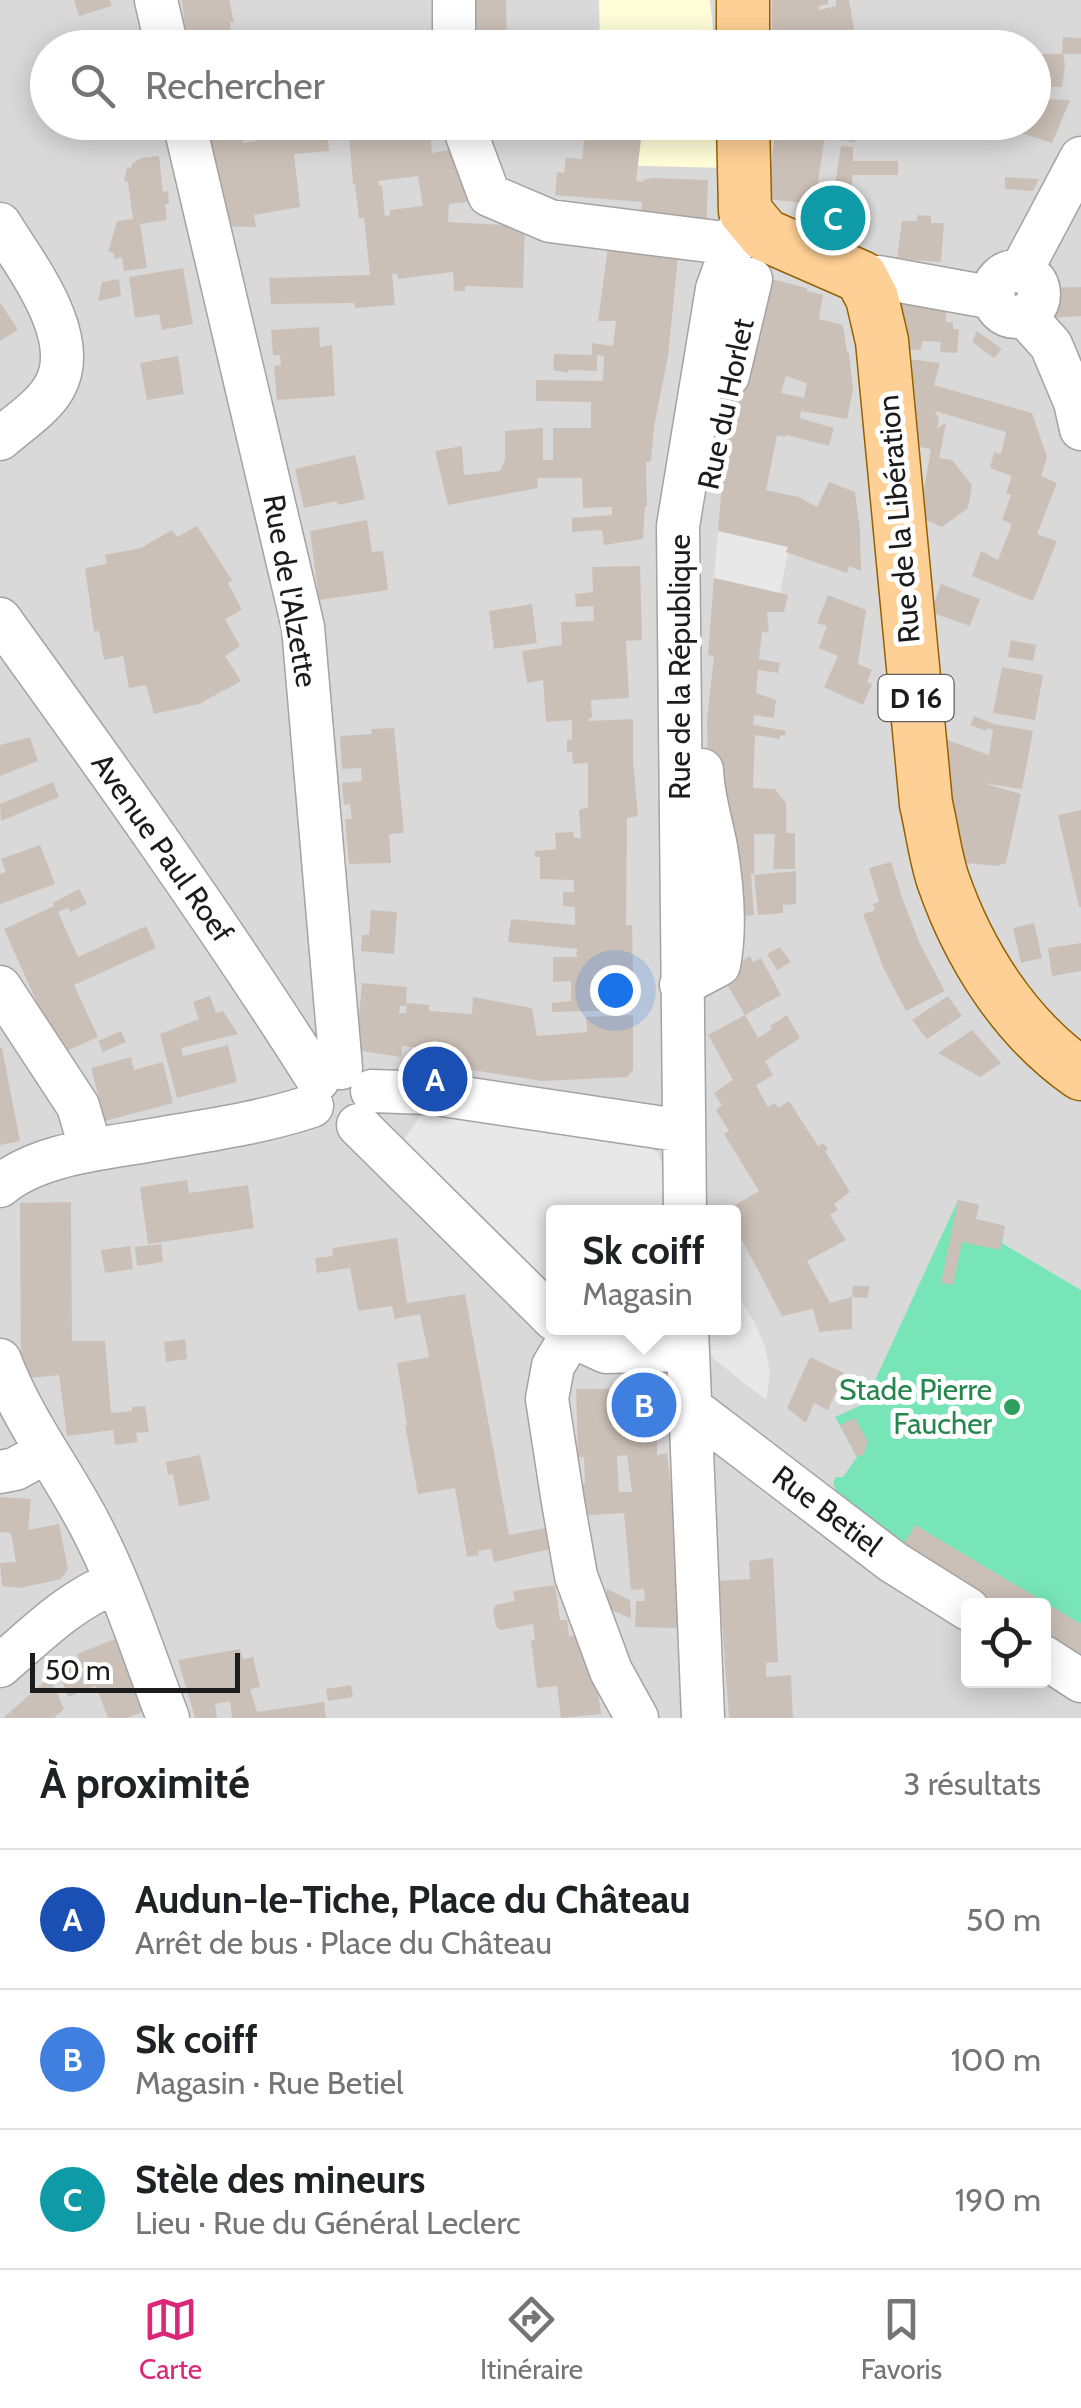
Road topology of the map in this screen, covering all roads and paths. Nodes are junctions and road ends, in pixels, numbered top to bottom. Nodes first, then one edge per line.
1 (156, 0) edge
2 (454, 0) edge
3 (743, 0) edge
4 (163, 30) edge
5 (454, 30) edge
6 (744, 30) edge
7 (188, 140) edge
8 (469, 140) edge
9 (743, 140) edge
10 (1081, 158) edge
11 (0, 224) edge
12 (738, 252) junction
13 (861, 278) junction
14 (1013, 295) junction
15 (1081, 429) edge
16 (0, 439) edge
17 (0, 619) edge
18 (0, 987) edge
19 (1081, 1074) edge
20 (340, 1094) junction
21 (684, 1132) junction
22 (91, 1150) junction
23 (0, 1186) edge
24 (685, 1205) edge
25 (546, 1310) edge
26 (561, 1335) edge
27 (576, 1335) edge
28 (687, 1339) edge
29 (0, 1360) edge
30 (690, 1407) junction
31 (46, 1452) junction
32 (0, 1472) edge
33 (116, 1582) junction
34 (961, 1605) edge
35 (1051, 1662) edge
36 (0, 1666) edge
37 (1081, 1681) edge
38 (168, 1718) edge
39 (637, 1718) edge
40 (702, 1718) edge

1 - 4 street
2 - 5 street
3 - 6 main road
7 - 20 street, Rue de l'Alzette
8 - 12 street
9 - 12 main road
10 - 14 street
11 - 16 street
12 - 13 main road
12 - 21 street, Rue de la République
13 - 14 street
13 - 19 main road, Rue de la Libération / D 16
14 - 15 street
17 - 20 street, Avenue Paul Roef
18 - 22 street
20 - 21 street
20 - 22 street
20 - 25 street, Avenue Paul Roef
21 - 24 street, Rue de la République
22 - 23 street
26 - 39 street
27 - 28 street
28 - 30 street
29 - 31 street
30 - 34 street, Rue Betiel
30 - 40 street
31 - 32 street
31 - 33 street
33 - 36 street
33 - 38 street
35 - 37 street

